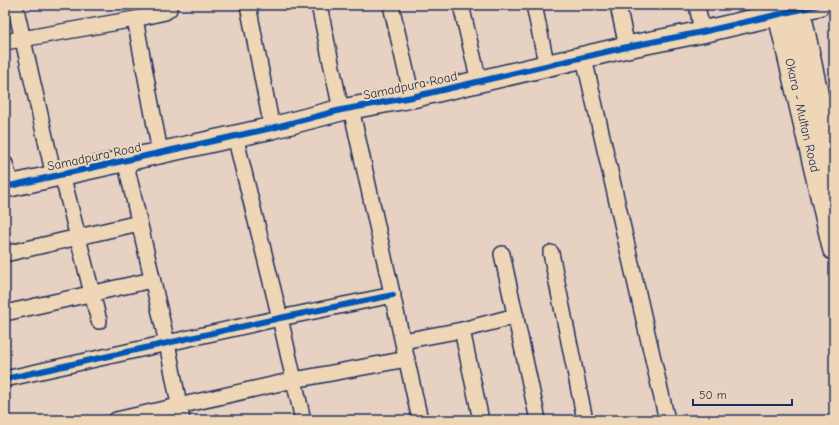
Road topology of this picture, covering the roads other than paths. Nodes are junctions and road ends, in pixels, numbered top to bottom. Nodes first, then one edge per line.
1 (15, 5) edge
2 (169, 5) edge
3 (248, 5) edge
4 (319, 5) edge
5 (391, 5) edge
6 (461, 5) edge
7 (534, 5) edge
8 (618, 5) edge
9 (697, 5) edge
10 (794, 8) edge
11 (135, 19) junction
12 (702, 32) junction
13 (22, 38) junction
14 (5, 42) edge
15 (627, 47) junction
16 (584, 58) junction
17 (547, 67) junction
18 (479, 82) junction
19 (412, 97) junction
20 (346, 109) junction
21 (272, 128) junction
22 (236, 136) junction
23 (160, 152) junction
24 (125, 160) junction
25 (5, 164) edge
26 (58, 175) junction
27 (834, 175) edge
28 (8, 186) edge
29 (139, 224) junction
30 (78, 238) junction
31 (834, 249) edge
32 (551, 253) dead end
33 (5, 254) edge
34 (502, 254) dead end
35 (152, 280) junction
36 (92, 294) junction
37 (393, 295) junction
38 (5, 313) edge
39 (516, 316) junction
40 (280, 318) junction
41 (99, 321) dead end
42 (462, 330) junction
43 (403, 342) junction
44 (167, 343) junction
45 (407, 359) junction
46 (5, 379) edge
47 (294, 380) junction
48 (180, 413) edge
49 (116, 420) edge
50 (303, 420) edge
51 (418, 420) edge
52 (481, 420) edge
53 (538, 420) edge
54 (586, 420) edge
55 (667, 420) edge

1 - 13 street
2 - 11 street
3 - 21 street
4 - 20 street
5 - 19 street
6 - 18 street
7 - 17 street
8 - 15 street
9 - 12 street
10 - 12 street, Samadpura Road
10 - 27 main road, Okara - Multan Road
10 - 31 main road, Okara - Multan Road
11 - 13 street
11 - 23 street
12 - 15 street, Samadpura Road
13 - 14 street
13 - 26 street
15 - 16 street, Samadpura Road
16 - 17 street, Samadpura Road
16 - 55 street
17 - 18 street, Samadpura Road
18 - 19 street, Samadpura Road
19 - 20 street, Samadpura Road
20 - 21 street, Samadpura Road
20 - 37 street
21 - 22 street, Samadpura Road
22 - 23 street, Samadpura Road
22 - 40 street
23 - 24 street, Samadpura Road
24 - 26 street, Samadpura Road
24 - 29 street
25 - 28 street
26 - 28 street, Samadpura Road
26 - 30 street
29 - 30 street
29 - 35 street
30 - 33 street
30 - 36 street
32 - 54 street
34 - 39 street
35 - 36 street
35 - 44 street
36 - 38 street
36 - 41 street
37 - 40 street
37 - 43 street
39 - 42 street
39 - 53 street
40 - 44 street
40 - 47 street
42 - 43 street
42 - 52 street
43 - 45 street
44 - 46 street
44 - 48 street
45 - 47 street
45 - 51 street
47 - 48 street
47 - 50 street
48 - 49 street

